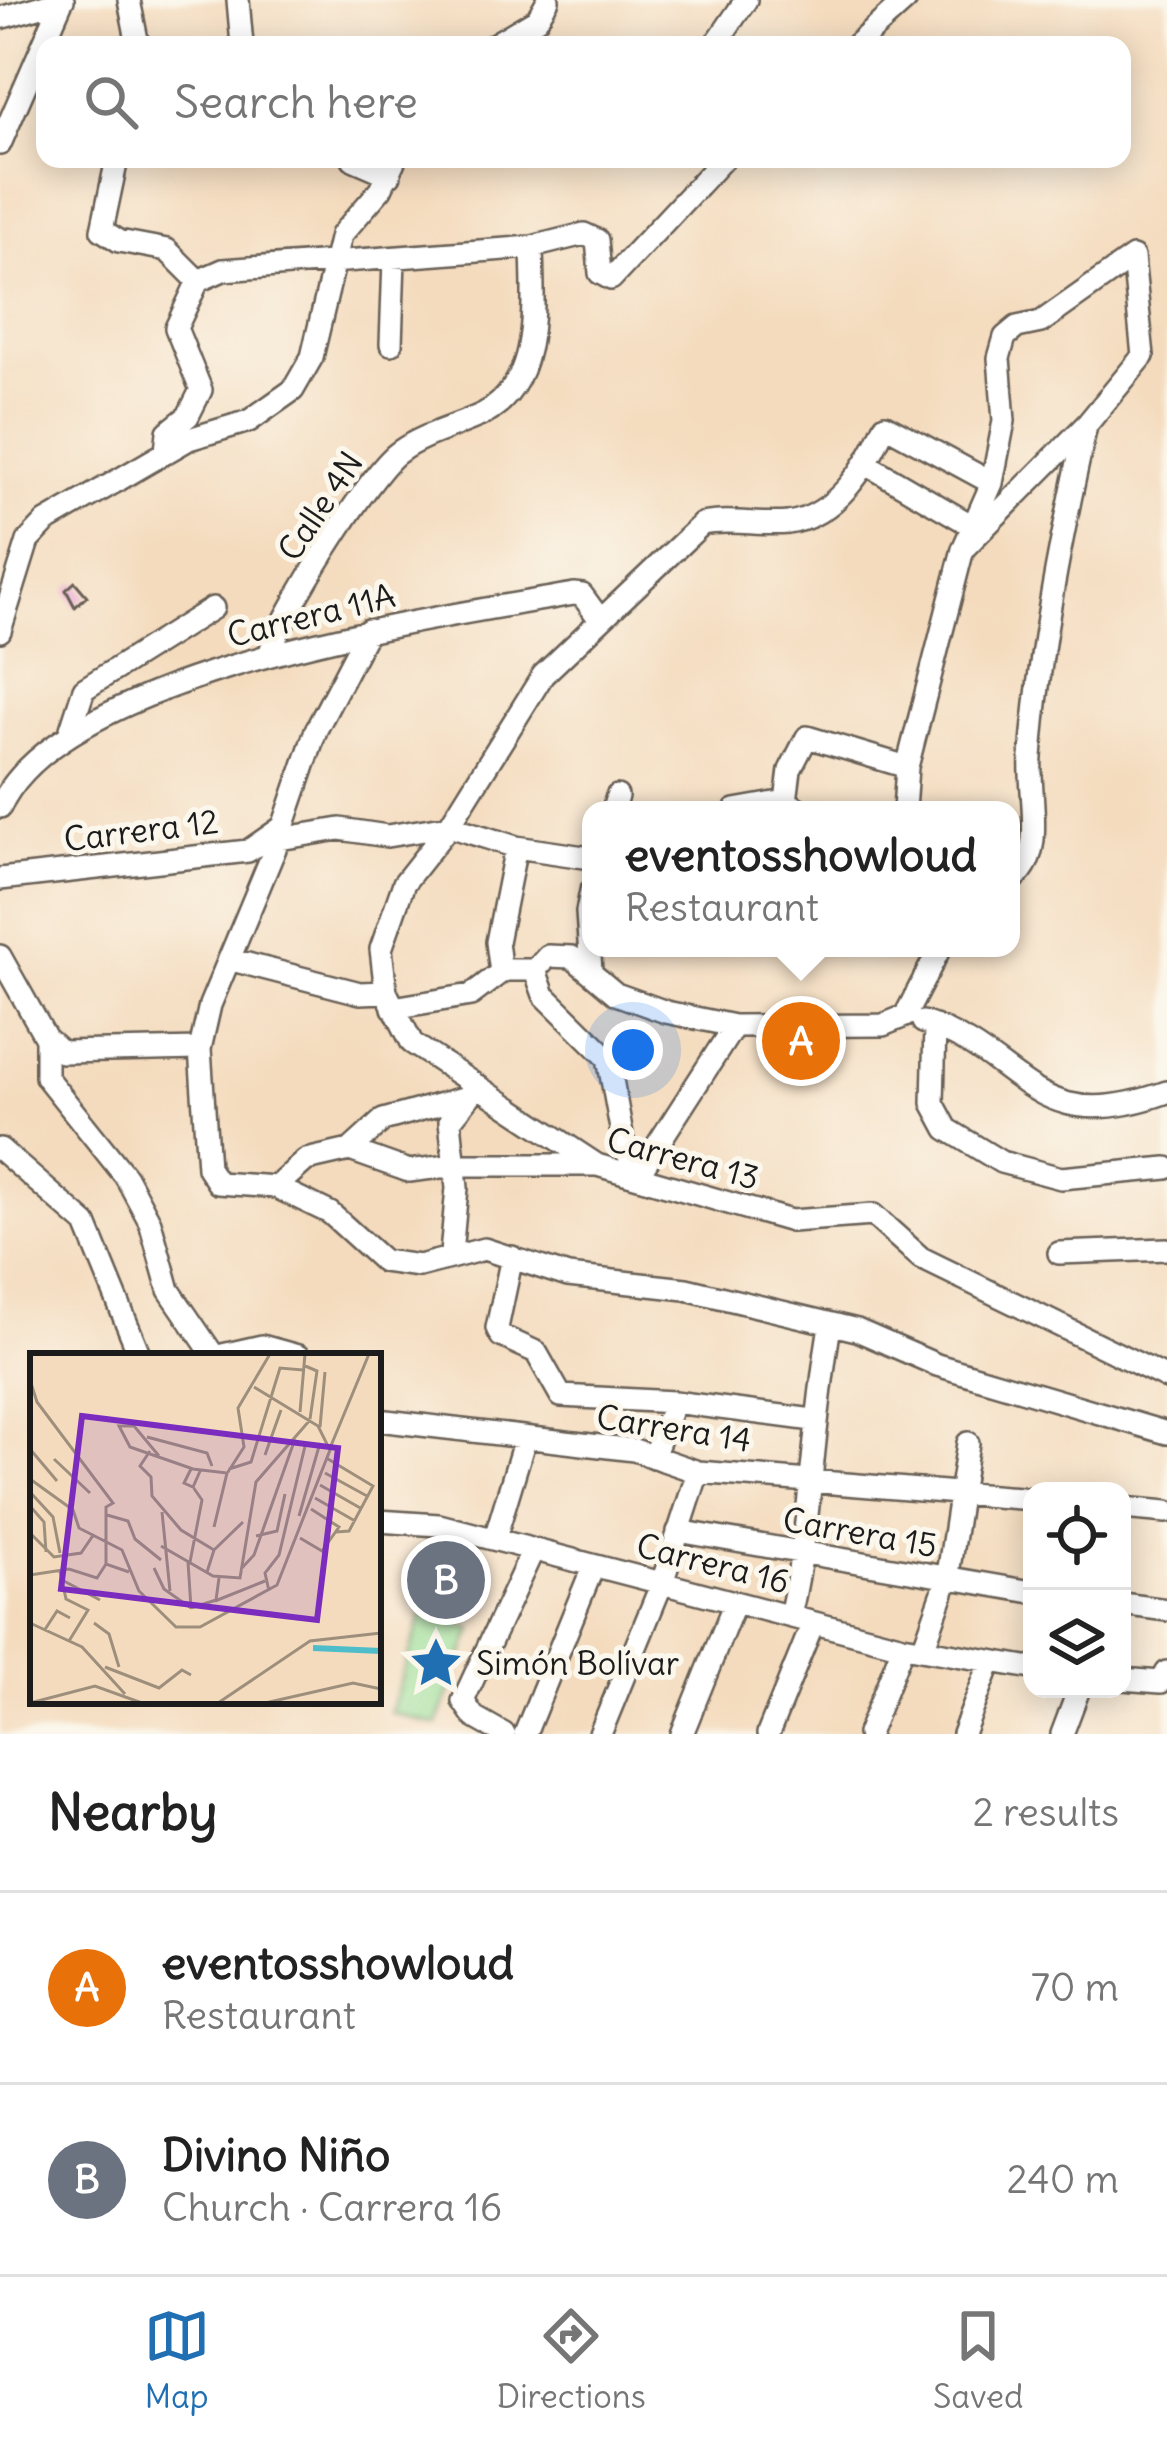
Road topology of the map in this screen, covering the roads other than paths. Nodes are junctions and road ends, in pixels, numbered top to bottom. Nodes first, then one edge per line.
1 (62, 0) edge
2 (129, 0) edge
3 (238, 0) edge
4 (518, 0) edge
5 (746, 0) edge
6 (907, 0) edge
7 (542, 10) edge
8 (0, 18) edge
9 (46, 36) edge
10 (136, 36) edge
11 (241, 36) edge
12 (506, 36) edge
13 (721, 36) edge
14 (866, 36) edge
15 (36, 60) edge
16 (0, 144) edge
17 (115, 168) edge
18 (391, 168) edge
19 (715, 168) edge
20 (532, 247) junction
21 (394, 260) junction
22 (333, 265) junction
23 (198, 281) junction
24 (391, 344) dead end
25 (1087, 424) junction
26 (166, 451) junction
27 (868, 465) junction
28 (992, 483) junction
29 (971, 525) junction
30 (963, 549) junction
31 (213, 608) dead end
32 (598, 617) junction
33 (368, 630) junction
34 (0, 631) edge
35 (270, 652) junction
36 (71, 729) junction
37 (907, 767) junction
38 (793, 801) edge
39 (905, 801) edge
40 (0, 807) edge
41 (448, 826) junction
42 (280, 833) junction
43 (516, 847) junction
44 (582, 857) edge
45 (1020, 872) edge
46 (0, 879) edge
47 (0, 956) edge
48 (590, 957) edge
49 (935, 957) edge
50 (232, 960) junction
51 (536, 970) junction
52 (591, 971) junction
53 (501, 974) junction
54 (389, 1000) junction
55 (905, 1016) junction
56 (734, 1026) junction
57 (934, 1026) junction
58 (46, 1038) junction
59 (200, 1049) junction
60 (471, 1092) junction
61 (1167, 1092) edge
62 (0, 1149) edge
63 (350, 1150) junction
64 (456, 1165) junction
65 (597, 1165) junction
66 (1167, 1168) edge
67 (638, 1175) junction
68 (276, 1187) junction
69 (1167, 1249) edge
70 (1059, 1253) dead end
71 (451, 1255) junction
72 (512, 1257) junction
73 (830, 1326) junction
74 (139, 1353) edge
75 (214, 1353) edge
76 (230, 1353) edge
77 (287, 1353) edge
78 (1167, 1378) edge
79 (674, 1402) junction
80 (381, 1420) edge
81 (813, 1420) junction
82 (1167, 1432) edge
83 (524, 1442) junction
84 (968, 1443) dead end
85 (653, 1457) junction
86 (698, 1472) junction
87 (809, 1477) junction
88 (958, 1492) junction
89 (1023, 1498) edge
90 (1131, 1509) edge
91 (1167, 1512) edge
92 (381, 1521) edge
93 (678, 1532) junction
94 (495, 1538) junction
95 (532, 1552) junction
96 (804, 1556) junction
97 (593, 1567) junction
98 (947, 1581) junction
99 (662, 1583) junction
100 (1023, 1591) edge
101 (735, 1602) junction
102 (1131, 1605) edge
103 (1167, 1610) edge
104 (790, 1616) junction
105 (813, 1623) junction
106 (913, 1647) junction
107 (991, 1664) junction
108 (1023, 1667) edge
109 (1131, 1679) edge
110 (1165, 1679) edge
111 (1076, 1698) edge
112 (504, 1734) edge
113 (525, 1734) edge
114 (600, 1734) edge
115 (682, 1734) edge
116 (768, 1734) edge
117 (868, 1734) edge
118 (963, 1734) edge
119 (1062, 1734) edge

1 - 8 street
1 - 9 street
2 - 10 street
3 - 11 street
4 - 7 street
5 - 13 street
6 - 14 street
7 - 12 street
15 - 16 street
17 - 23 street
18 - 22 street
19 - 20 street
20 - 21 street
20 - 35 street, Calle 4N
21 - 22 street
21 - 24 street
22 - 23 street
22 - 26 street
23 - 26 street
25 - 28 street
25 - 30 street
25 - 45 street
26 - 34 street
27 - 28 street
27 - 29 street
27 - 32 street
28 - 29 street
29 - 30 street
30 - 37 street
31 - 36 street
32 - 33 street, Carrera 11A
32 - 41 street
33 - 35 street, Carrera 11A
33 - 42 street
35 - 36 street, Carrera 11A
36 - 40 street, Carrera 11A
37 - 38 street
37 - 39 street
41 - 42 street, Carrera 12
41 - 43 street, Carrera 12
41 - 54 street
42 - 46 street, Carrera 12
42 - 50 street
43 - 44 street, Carrera 12
43 - 53 street
47 - 58 street
48 - 52 street
49 - 55 street
50 - 54 street
50 - 59 street
51 - 52 street
51 - 53 street
51 - 67 street
52 - 56 street
53 - 54 street
54 - 60 street
55 - 56 street
55 - 57 street
56 - 67 street
57 - 61 street
57 - 66 street
58 - 59 street
58 - 75 street
59 - 68 street
60 - 63 street
60 - 64 street
60 - 65 street
62 - 74 street
63 - 64 street, Carrera 13
63 - 68 street
64 - 65 street, Carrera 13
64 - 71 street
65 - 67 street, Carrera 13
67 - 78 street, Carrera 13
68 - 71 street
69 - 70 street
71 - 72 street
72 - 73 street
72 - 79 street
73 - 81 street
73 - 82 street
76 - 77 street
79 - 81 street
79 - 85 street
80 - 83 street, Carrera 14
81 - 87 street
83 - 85 street, Carrera 14
83 - 94 street
84 - 88 street
85 - 86 street, Carrera 14
86 - 87 street, Carrera 14
86 - 93 street
87 - 88 street, Carrera 14
87 - 96 street
88 - 89 street, Carrera 14
88 - 98 street
90 - 91 street
92 - 94 street, Carrera 16
93 - 96 street, Carrera 15
93 - 99 street
94 - 95 street, Carrera 16
95 - 97 street, Carrera 16
95 - 112 street
96 - 98 street, Carrera 15
96 - 104 street
97 - 99 street, Carrera 16
97 - 113 street
98 - 100 street, Carrera 15
98 - 106 street
99 - 101 street, Carrera 16
99 - 114 street
101 - 104 street, Carrera 16
101 - 115 street
102 - 103 street
104 - 105 street, Carrera 16
105 - 106 street, Carrera 16
105 - 116 street
106 - 107 street, Carrera 16
106 - 117 street
107 - 108 street, Carrera 16
107 - 118 street
109 - 110 street
111 - 119 street

